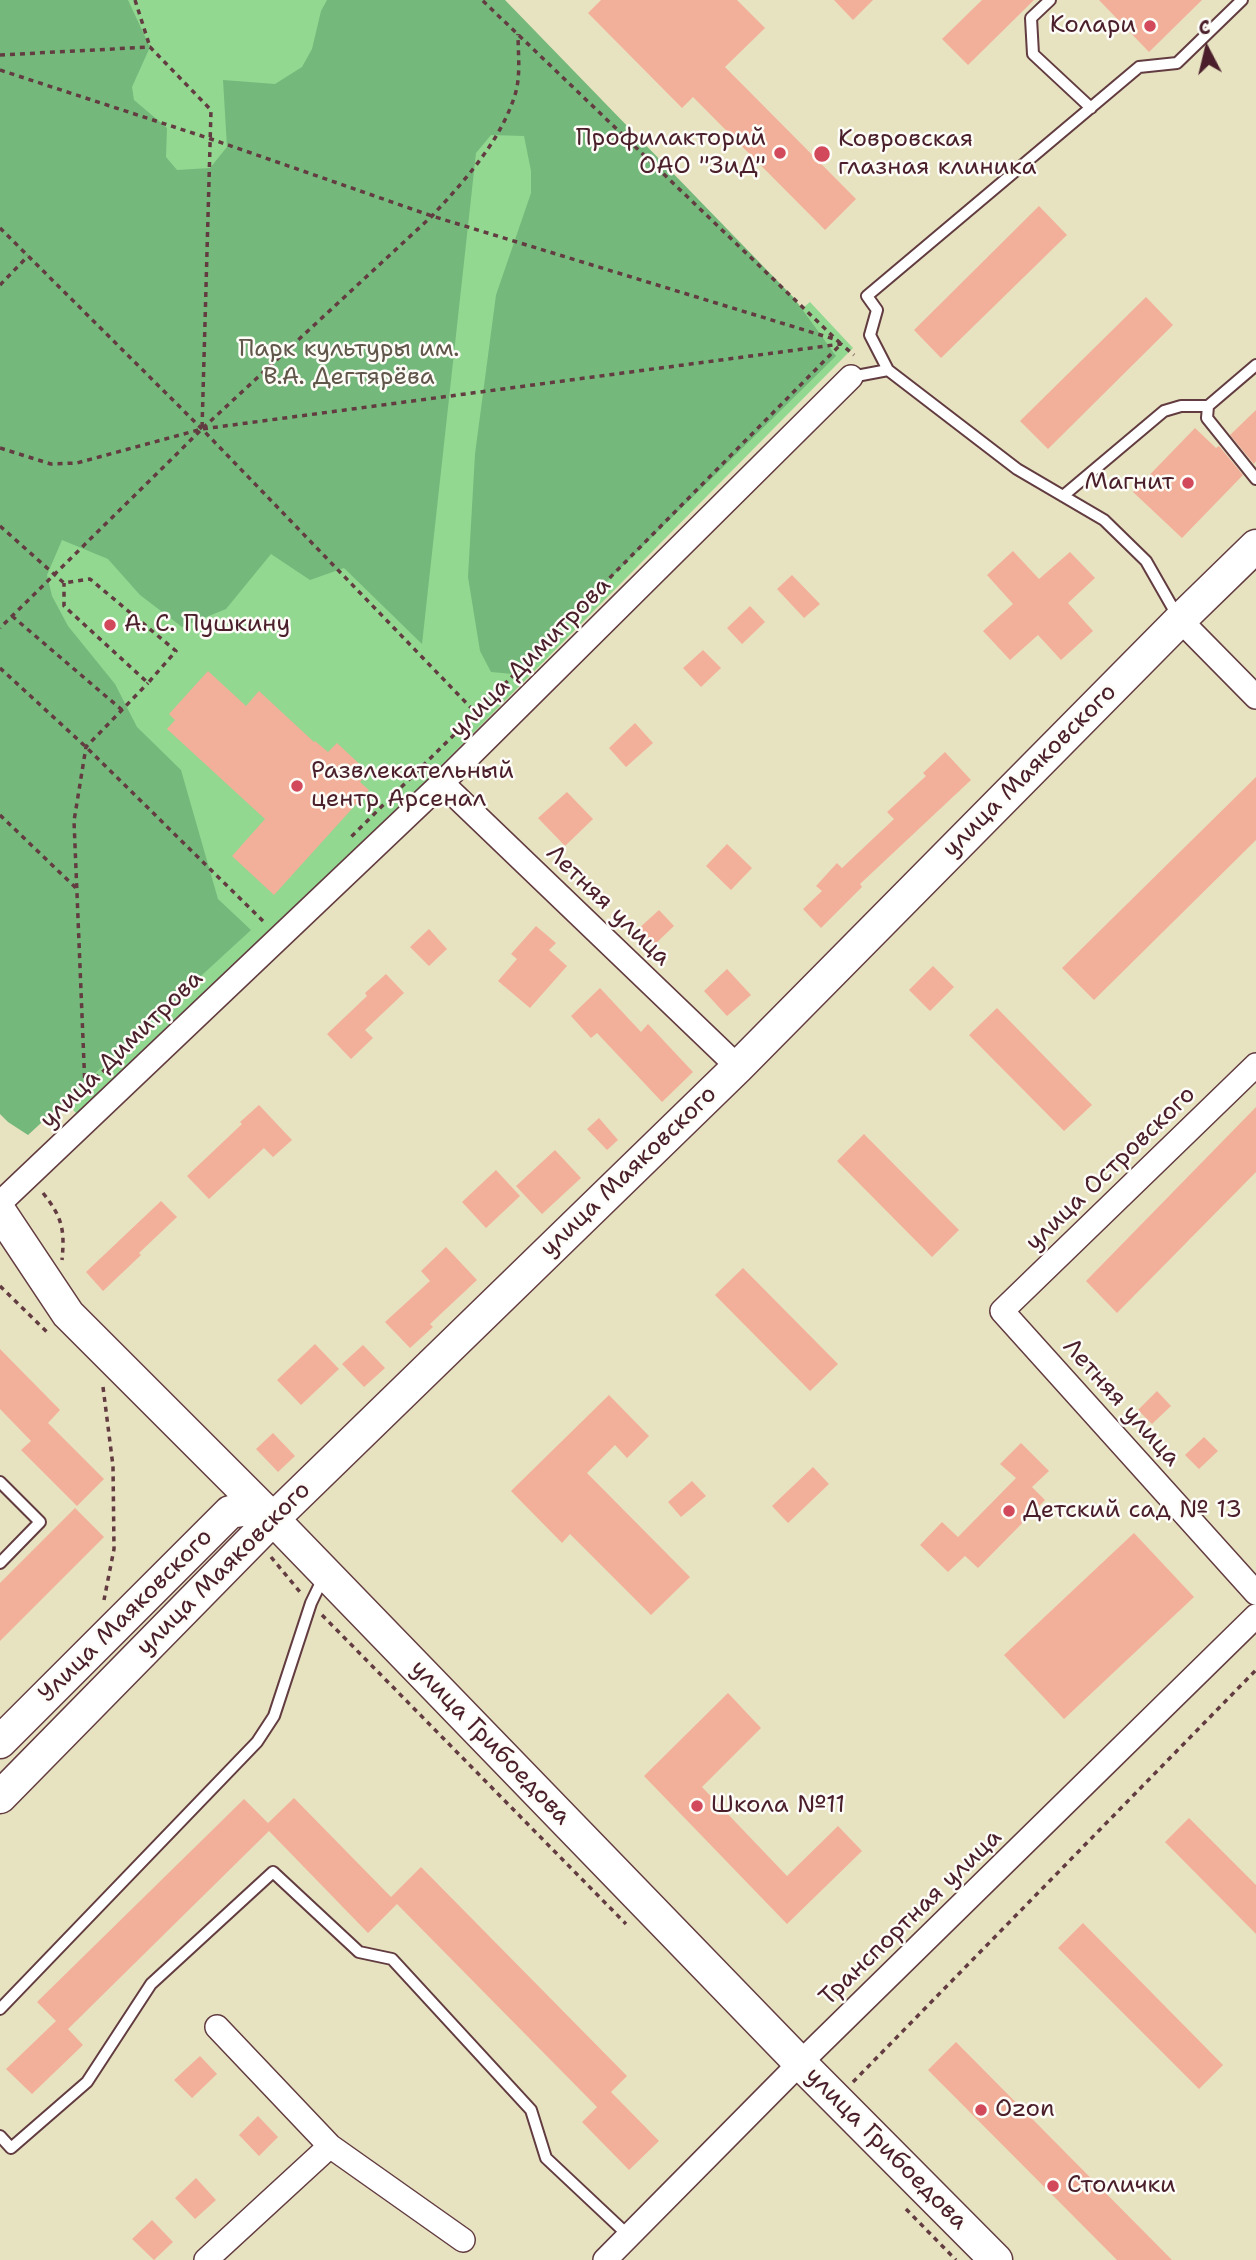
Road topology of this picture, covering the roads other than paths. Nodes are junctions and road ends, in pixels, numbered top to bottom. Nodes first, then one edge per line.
1 (1050, 0) edge
2 (1242, 0) edge
3 (1091, 108) junction
4 (1256, 365) edge
5 (888, 370) junction
6 (851, 377) joint
7 (1208, 406) junction
8 (1256, 479) edge
9 (1063, 496) junction
10 (1256, 546) edge
11 (1180, 620) junction
12 (1256, 697) edge
13 (442, 783) junction
14 (1256, 1065) edge
15 (738, 1067) junction
16 (0, 1203) edge
17 (0, 1212) edge
18 (1002, 1311) joint
19 (0, 1482) edge
20 (263, 1521) junction
21 (0, 1563) edge
22 (326, 1573) junction
23 (1256, 1593) edge
24 (1256, 1616) edge
25 (0, 1742) edge
26 (0, 1797) edge
27 (0, 2008) edge
28 (217, 2027) dead end
29 (800, 2063) junction
30 (0, 2136) edge
31 (330, 2146) junction
32 (629, 2236) junction
33 (463, 2240) dead end
34 (206, 2260) edge
35 (605, 2260) edge
36 (996, 2260) edge

1 - 3 lane
2 - 3 lane
3 - 5 lane
4 - 7 lane
5 - 6 lane
5 - 9 lane
6 - 13 street, улица Димитрова
7 - 8 lane
7 - 9 lane
9 - 11 lane
10 - 11 street, улица Маяковского
11 - 12 street
11 - 15 street, улица Маяковского
13 - 15 street, Летняя улица
13 - 16 street, улица Димитрова
14 - 18 street, улица Островского
15 - 20 street, улица Маяковского
17 - 20 street, улица Грибоедова
18 - 23 street, Летняя улица
19 - 21 lane
20 - 22 street, улица Грибоедова
20 - 25 street, Улица Маяковского
20 - 26 street, улица Маяковского
22 - 27 lane
22 - 29 street, улица Грибоедова
24 - 29 street, Транспортная улица
28 - 31 street
29 - 32 street, Транспортная улица
29 - 36 street, улица Грибоедова
30 - 32 lane
31 - 33 street
31 - 34 street
32 - 35 street, Транспортная улица

